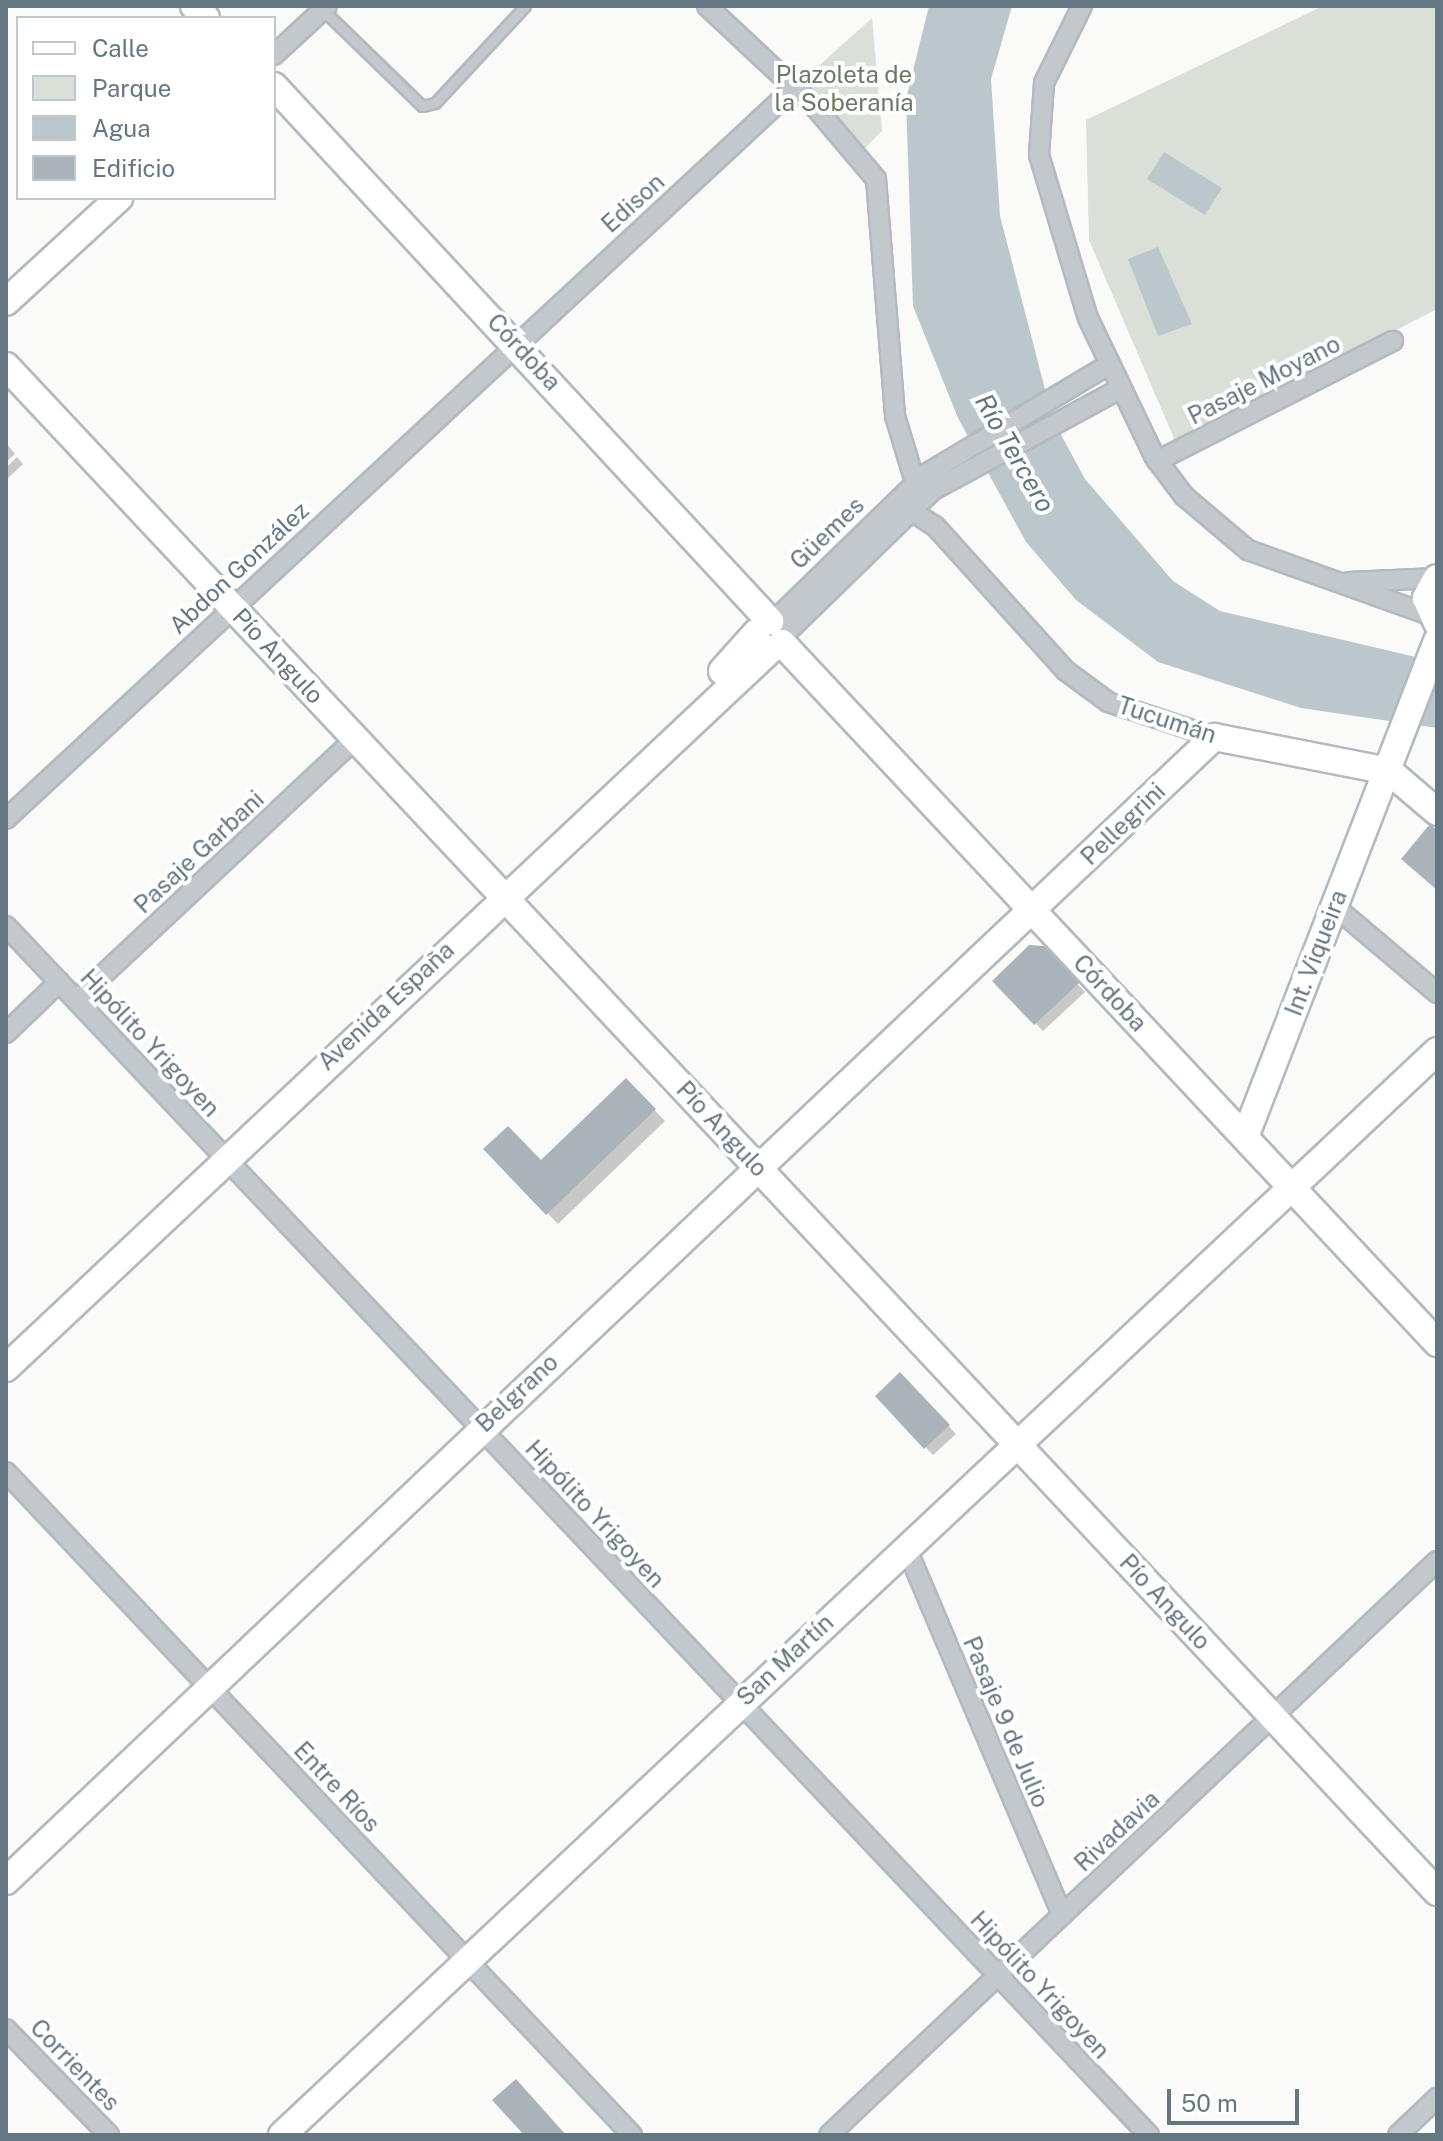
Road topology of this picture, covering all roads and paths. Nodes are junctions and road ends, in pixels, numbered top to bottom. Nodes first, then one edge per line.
1 (525, 6) edge
2 (707, 6) edge
3 (1082, 6) edge
4 (325, 8) edge
5 (276, 53) edge
6 (276, 88) edge
7 (793, 89) junction
8 (276, 107) edge
9 (117, 200) edge
10 (6, 302) edge
11 (1393, 341) dead end
12 (510, 347) junction
13 (6, 366) edge
14 (1107, 366) junction
15 (1116, 391) junction
16 (1157, 461) junction
17 (915, 482) junction
18 (915, 506) junction
19 (1437, 578) edge
20 (1349, 582) junction
21 (232, 608) junction
22 (1435, 631) edge
23 (771, 633) junction
24 (1214, 737) junction
25 (355, 739) junction
26 (1389, 771) junction
27 (1437, 812) edge
28 (6, 819) edge
29 (498, 890) junction
30 (1334, 906) junction
31 (1033, 911) junction
32 (6, 926) edge
33 (59, 982) junction
34 (1437, 993) edge
35 (76, 1000) junction
36 (6, 1033) edge
37 (1437, 1051) edge
38 (1245, 1137) junction
39 (218, 1150) junction
40 (758, 1168) junction
41 (1287, 1186) junction
42 (6, 1343) edge
43 (1437, 1343) edge
44 (6, 1368) edge
45 (480, 1427) junction
46 (1019, 1446) junction
47 (6, 1472) edge
48 (906, 1547) junction
49 (1437, 1561) edge
50 (208, 1685) junction
51 (740, 1702) junction
52 (1273, 1716) junction
53 (6, 1881) edge
54 (1437, 1892) edge
55 (1062, 1915) junction
56 (468, 1962) junction
57 (998, 1975) junction
58 (6, 2029) edge
59 (1437, 2098) edge
60 (109, 2135) edge
61 (282, 2135) edge
62 (632, 2135) edge
63 (829, 2135) edge
64 (1149, 2135) edge
65 (1398, 2135) edge

1 - 4 lane
2 - 7 street
3 - 14 street
4 - 5 street
6 - 12 street, Córdoba
7 - 12 street, Edison
7 - 17 street
8 - 12 street, Córdoba
9 - 10 street
11 - 16 street, Pasaje Moyano
12 - 21 street, Abdon González
12 - 23 street, Córdoba
13 - 21 street, Pío Angulo
14 - 15 street
14 - 17 street, Güemes
15 - 16 street
15 - 18 street, Güemes
16 - 20 street
17 - 23 street, Güemes
18 - 23 street, Güemes
18 - 24 street, Tucumán
19 - 20 street
19 - 22 street, Int. Viqueira
20 - 22 street
21 - 25 street, Pío Angulo
21 - 28 street, Abdon González
22 - 26 street, Int. Viqueira
23 - 29 street, Avenida España
23 - 31 street, Córdoba
24 - 26 street, Tucumán
24 - 31 street, Pellegrini
25 - 29 street, Pío Angulo
25 - 35 street, Pasaje Garbani
26 - 27 street, Tucumán
26 - 30 street, Int. Viqueira
29 - 39 street, Avenida España
29 - 40 street, Pío Angulo
30 - 34 street
30 - 38 street, Int. Viqueira
31 - 38 street, Córdoba
31 - 40 street, Belgrano
32 - 33 street, Hipólito Yrigoyen
33 - 35 street, Hipólito Yrigoyen
33 - 36 street
35 - 39 street, Hipólito Yrigoyen
37 - 41 street, San Martín
38 - 41 street, Córdoba
39 - 42 street, Avenida España
39 - 44 street, Avenida España
39 - 45 street, Hipólito Yrigoyen
40 - 45 street, Belgrano
40 - 46 street, Pío Angulo
41 - 43 street, Córdoba
41 - 46 street, San Martín
45 - 50 street, Belgrano
45 - 51 street, Hipólito Yrigoyen
46 - 48 street, San Martín
46 - 52 street, Pío Angulo
47 - 50 street, Entre Ríos
48 - 51 street, San Martín
48 - 55 street, Pasaje 9 de Julio
49 - 52 street, Rivadavia
50 - 53 street, Belgrano
50 - 56 street, Entre Ríos
51 - 56 street, San Martín
51 - 57 street, Hipólito Yrigoyen
52 - 54 street, Pío Angulo
52 - 55 street, Rivadavia
55 - 57 street, Rivadavia
56 - 61 street, San Martín
56 - 62 street, Entre Ríos
57 - 63 street, Rivadavia
57 - 64 street, Hipólito Yrigoyen
58 - 60 street, Corrientes
59 - 65 street

